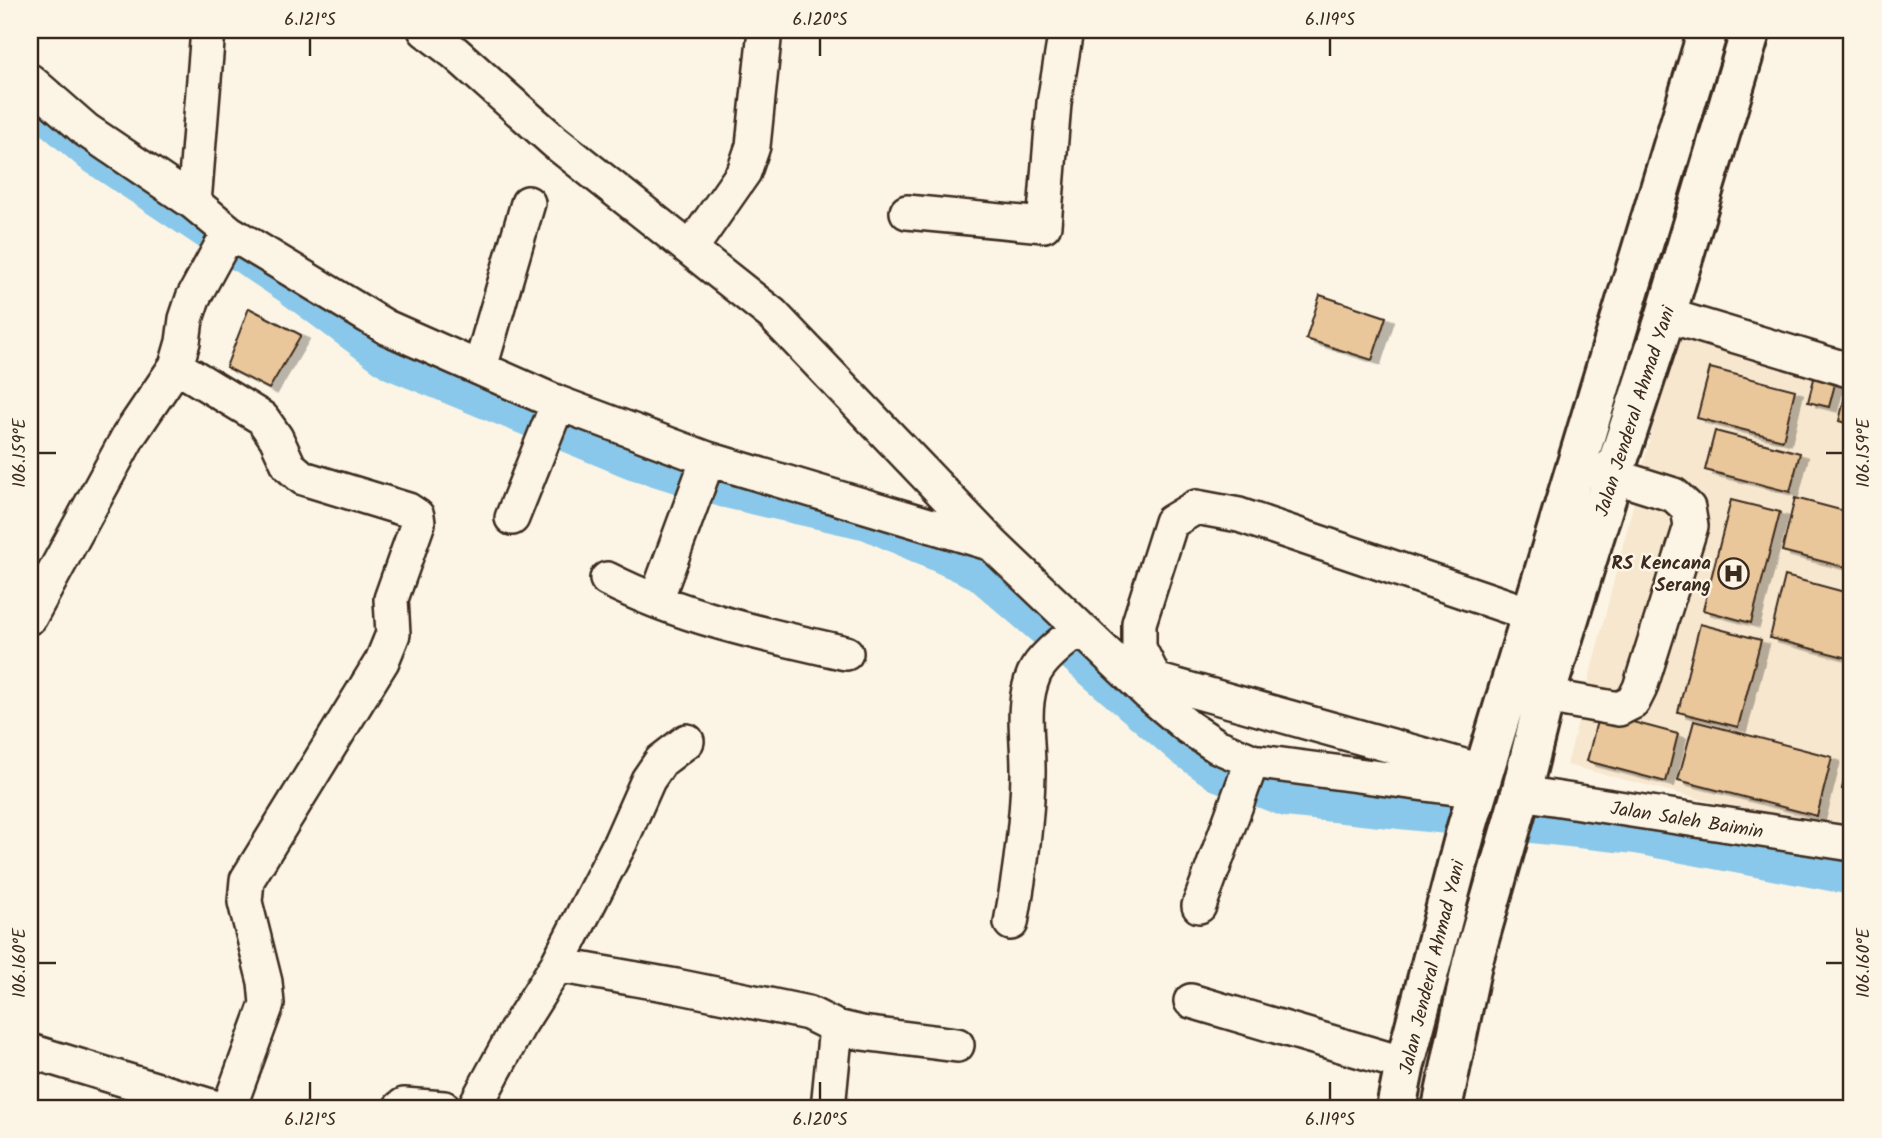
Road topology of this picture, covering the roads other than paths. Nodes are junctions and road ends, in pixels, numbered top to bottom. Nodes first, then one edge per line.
1 (208, 30) edge
2 (425, 30) edge
3 (765, 30) edge
4 (1066, 30) edge
5 (1708, 30) edge
6 (1751, 30) edge
7 (457, 41) edge
8 (30, 81) edge
9 (194, 203) junction
10 (528, 203) dead end
11 (907, 212) dead end
12 (227, 235) junction
13 (691, 248) junction
14 (1666, 315) junction
15 (176, 366) junction
16 (480, 368) junction
17 (1852, 372) edge
18 (552, 418) junction
19 (1576, 464) junction
20 (703, 475) junction
21 (1613, 476) junction
22 (512, 518) dead end
23 (992, 544) junction
24 (607, 579) dead end
25 (656, 600) junction
26 (1530, 614) junction
27 (30, 617) edge
28 (1063, 643) junction
29 (846, 653) dead end
30 (1545, 696) junction
31 (687, 741) dead end
32 (1249, 767) junction
33 (1477, 797) junction
34 (1515, 811) junction
35 (1852, 844) edge
36 (1199, 906) dead end
37 (1011, 923) dead end
38 (557, 965) junction
39 (1191, 1001) dead end
40 (836, 1027) junction
41 (957, 1045) dead end
42 (30, 1051) edge
43 (1405, 1064) junction
44 (217, 1108) edge
45 (229, 1108) edge
46 (400, 1108) edge
47 (444, 1108) edge
48 (474, 1108) edge
49 (828, 1108) edge
50 (1396, 1108) edge
51 (1442, 1108) edge

1 - 9 street
2 - 7 street
3 - 13 street
4 - 11 street
5 - 19 main road, Jalan Jenderal Ahmad Yani
6 - 14 main road, Jalan Jenderal Ahmad Yani
7 - 13 street
8 - 9 street
9 - 12 street
10 - 16 street
12 - 15 street
12 - 16 street
13 - 23 street
14 - 17 street
14 - 21 main road, Jalan Jenderal Ahmad Yani
15 - 27 street
15 - 45 street
16 - 18 street
18 - 20 street
18 - 22 street
19 - 21 street
19 - 26 main road, Jalan Jenderal Ahmad Yani
20 - 23 street
20 - 25 street
21 - 30 main road, Jalan Jenderal Ahmad Yani
21 - 30 street
23 - 28 street
24 - 25 street
25 - 29 street
26 - 33 main road, Jalan Jenderal Ahmad Yani
26 - 33 street
28 - 32 street
28 - 37 street
30 - 34 main road, Jalan Jenderal Ahmad Yani
31 - 38 street
32 - 33 street
32 - 36 street
33 - 43 main road, Jalan Jenderal Ahmad Yani
34 - 35 street, Jalan Saleh Baimin
34 - 51 main road, Jalan Jenderal Ahmad Yani
38 - 40 street
38 - 48 street
39 - 43 street
40 - 41 street
40 - 49 street
42 - 44 street
43 - 50 main road, Jalan Jenderal Ahmad Yani
46 - 47 street

